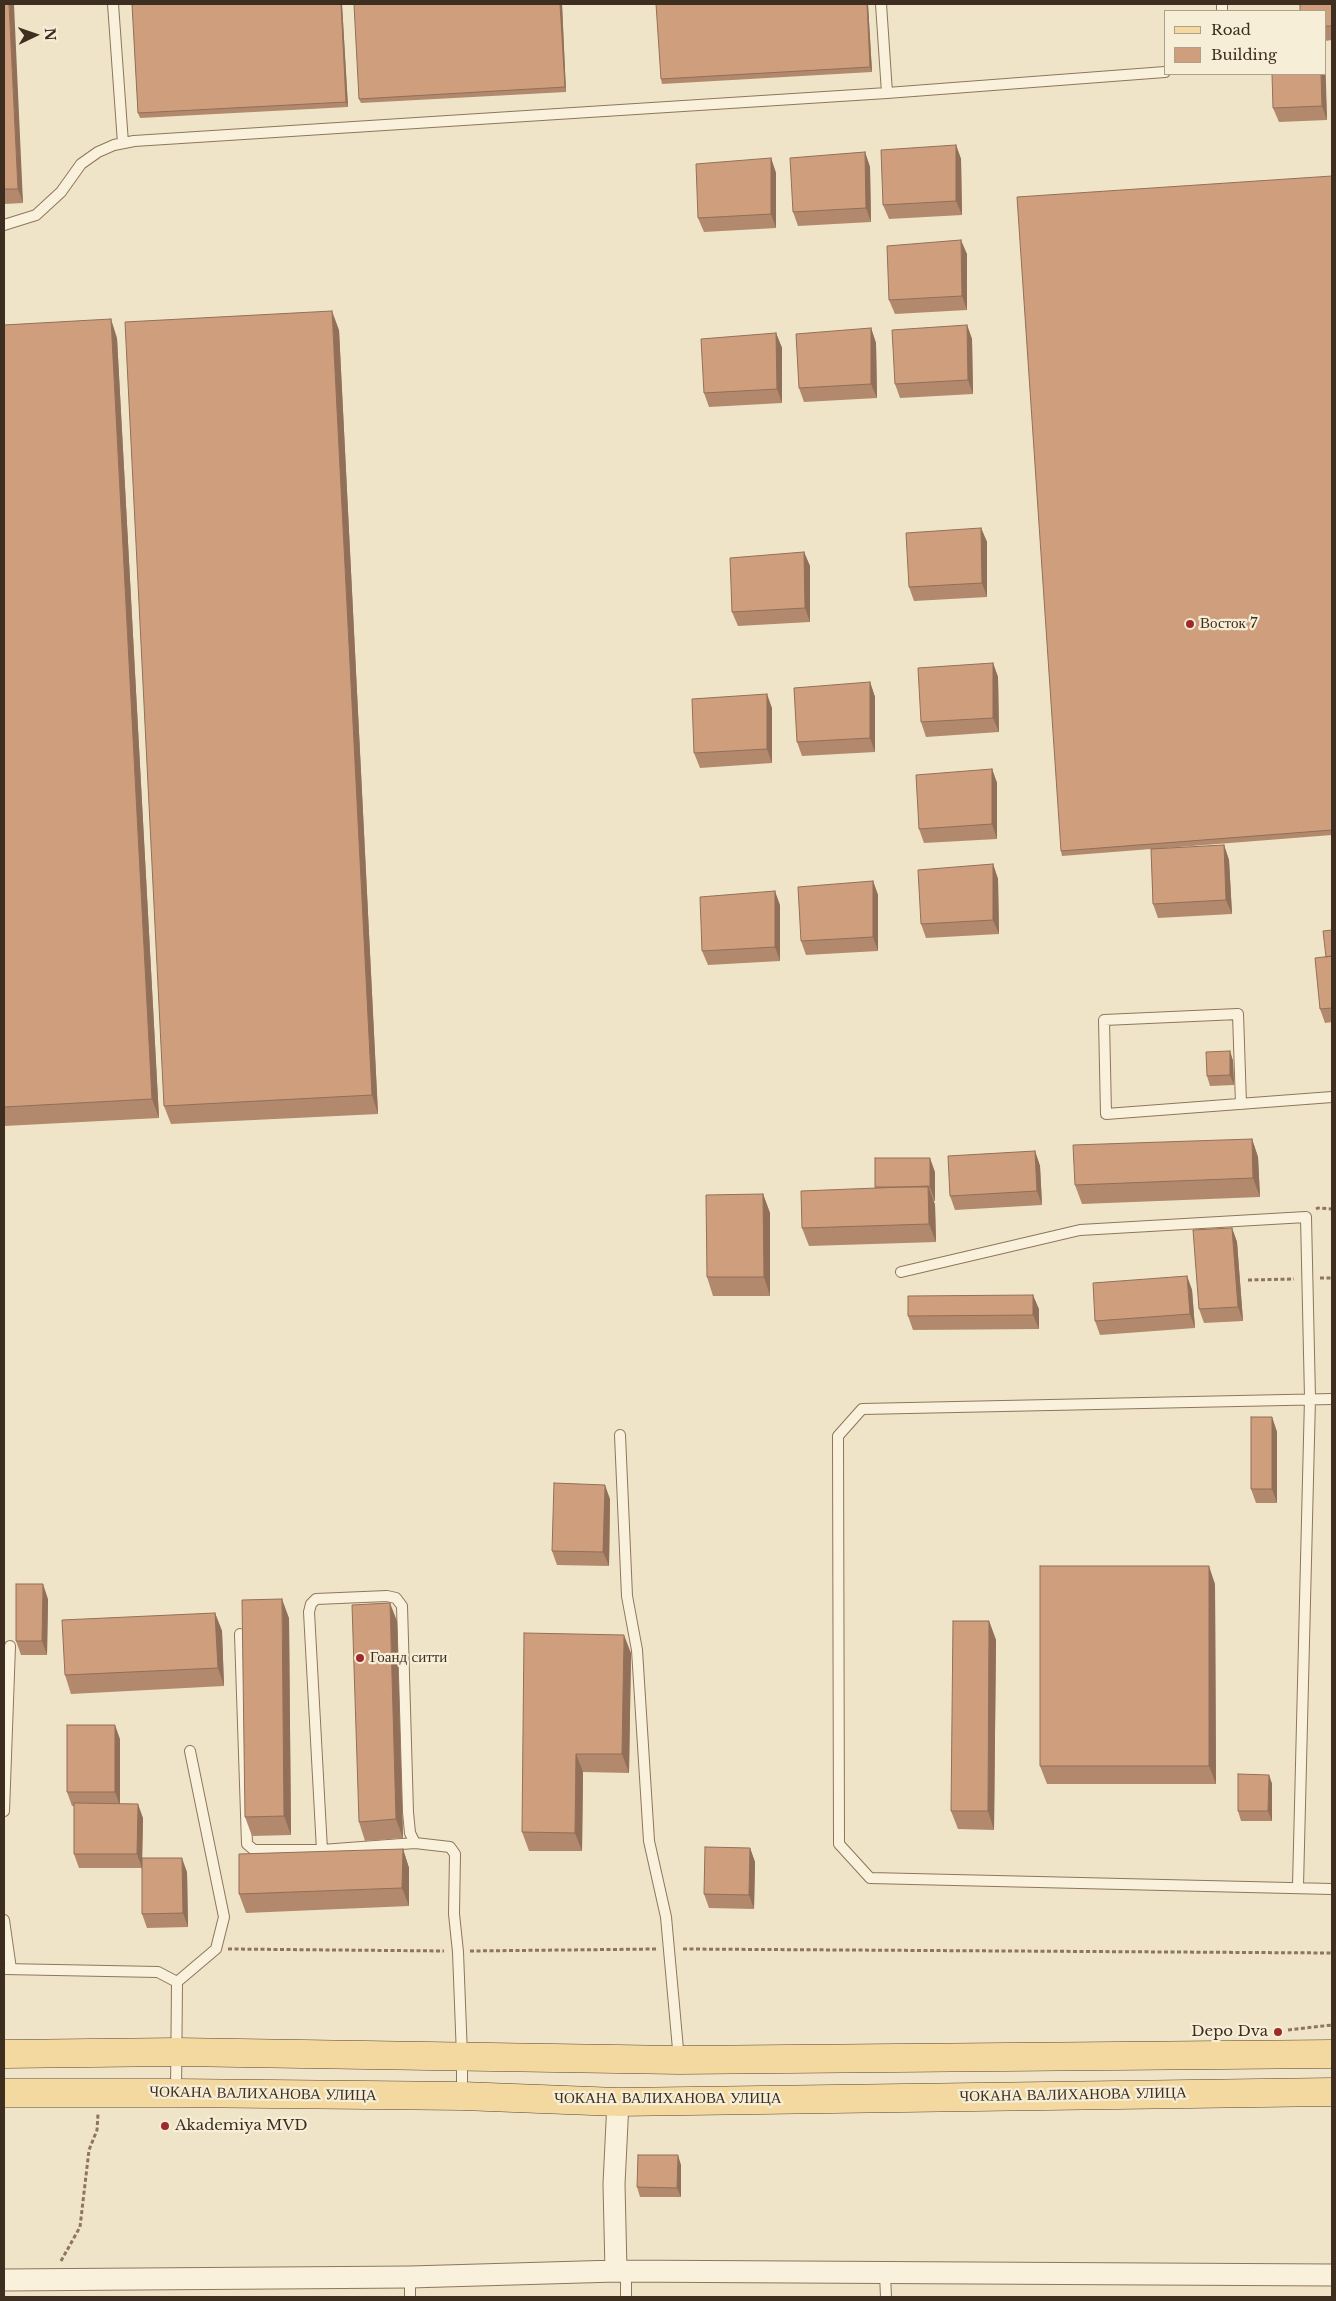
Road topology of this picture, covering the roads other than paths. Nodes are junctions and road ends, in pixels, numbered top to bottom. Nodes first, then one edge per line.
1 (112, 4) edge
2 (881, 4) edge
3 (1164, 72) edge
4 (887, 93) junction
5 (123, 143) junction
6 (4, 226) edge
7 (1332, 1097) edge
8 (1241, 1104) junction
9 (901, 1272) dead end
10 (1310, 1398) junction
11 (1332, 1399) edge
12 (620, 1435) dead end
13 (240, 1634) edge
14 (10, 1646) dead end
15 (190, 1752) dead end
16 (4, 1812) edge
17 (415, 1843) junction
18 (322, 1850) junction
19 (1298, 1886) junction
20 (1332, 1889) edge
21 (4, 1920) edge
22 (7, 1969) edge
23 (177, 1982) junction
24 (177, 2052) junction
25 (4, 2054) edge
26 (1332, 2054) edge
27 (462, 2056) junction
28 (679, 2060) junction
29 (1332, 2092) edge
30 (4, 2093) edge
31 (176, 2093) junction
32 (462, 2096) junction
33 (618, 2102) junction
34 (621, 2272) junction
35 (886, 2274) junction
36 (1332, 2275) edge
37 (4, 2280) edge
38 (410, 2287) edge
39 (626, 2297) edge
40 (886, 2297) edge

1 - 5 lane
2 - 4 lane
3 - 4 lane
4 - 5 lane
5 - 6 lane
7 - 8 lane
8 - 8 lane
9 - 10 lane
10 - 11 lane
10 - 19 lane
10 - 19 lane
12 - 28 lane
13 - 18 lane
14 - 16 lane
15 - 23 lane
17 - 18 lane
17 - 18 lane
17 - 27 lane
19 - 20 lane
21 - 22 lane
22 - 23 lane
23 - 24 lane
24 - 25 main road
24 - 27 main road
24 - 31 lane
26 - 28 main road
27 - 28 main road
27 - 32 lane
29 - 33 main road, ЧОКАНА ВАЛИХАНОВА УЛИЦА
30 - 31 main road, ЧОКАНА ВАЛИХАНОВА УЛИЦА
31 - 32 main road, ЧОКАНА ВАЛИХАНОВА УЛИЦА
32 - 33 main road, ЧОКАНА ВАЛИХАНОВА УЛИЦА
33 - 34 street
34 - 35 street
34 - 38 street
34 - 39 lane
35 - 36 street
35 - 40 lane
37 - 38 street

